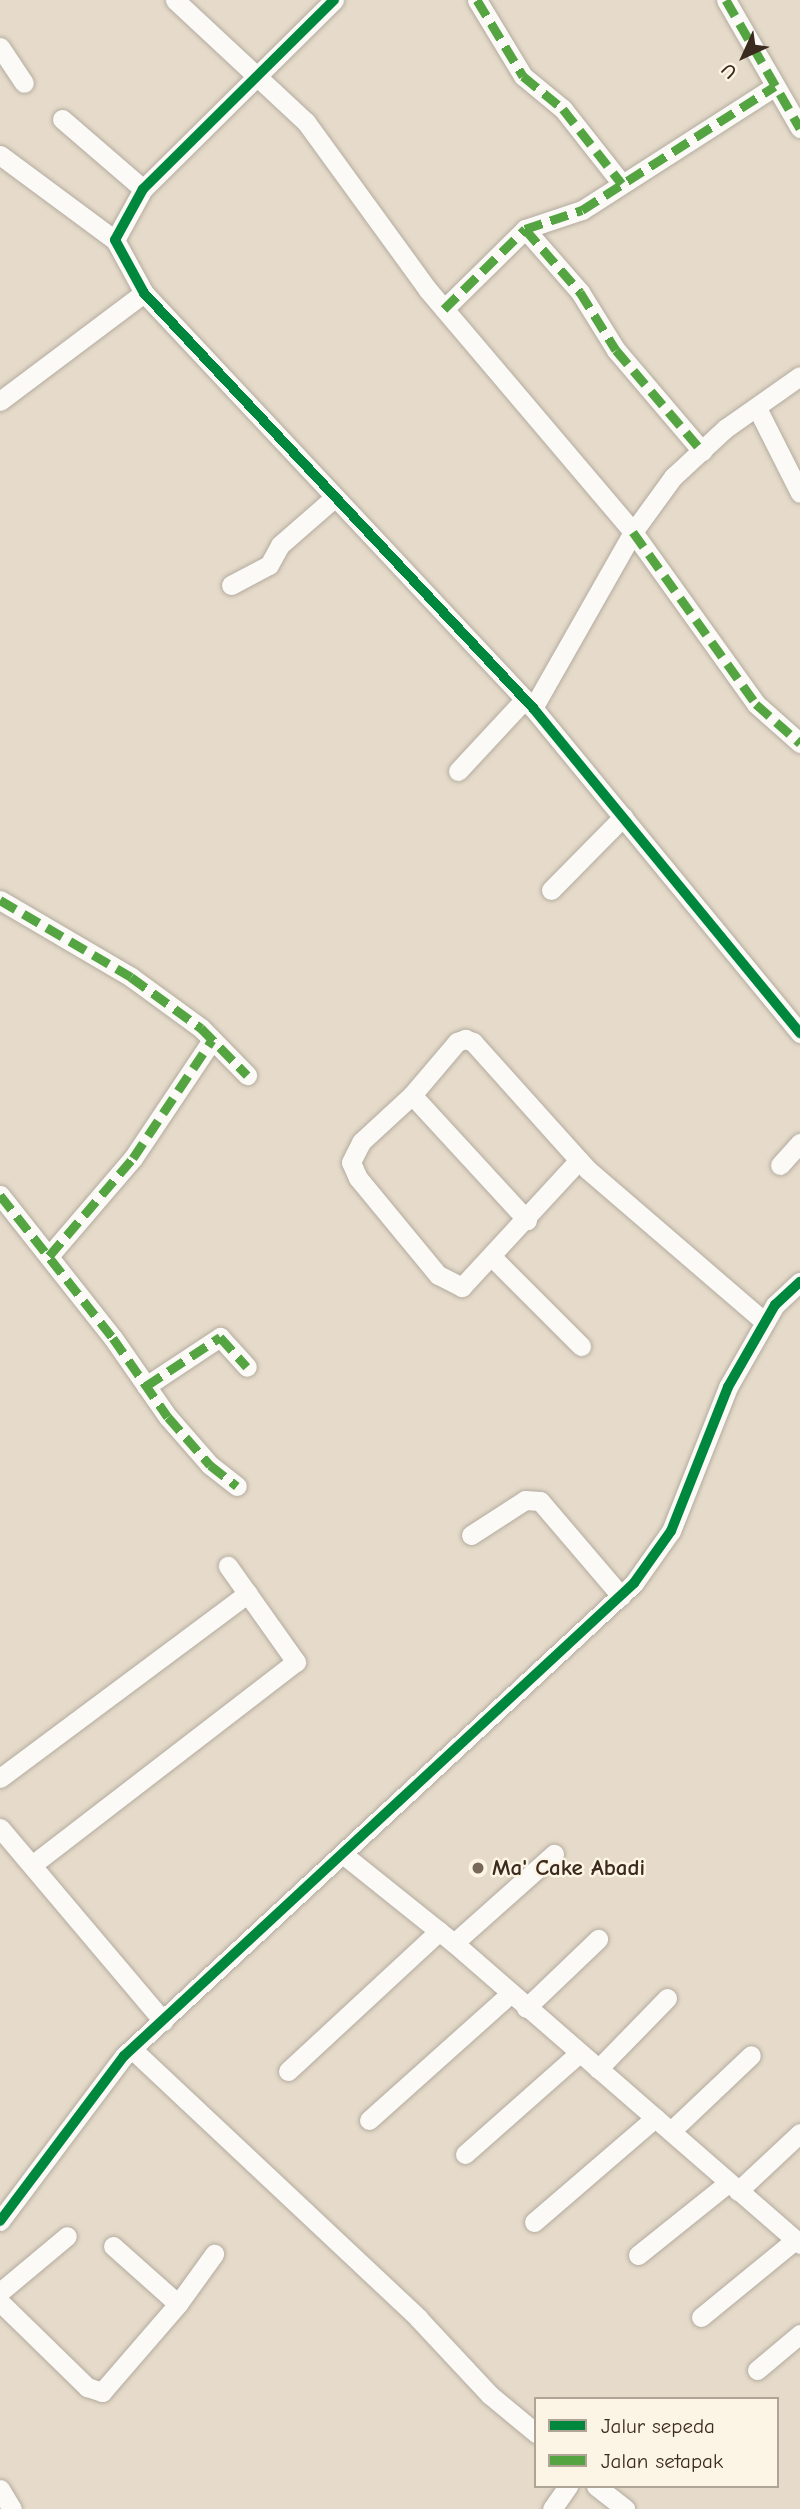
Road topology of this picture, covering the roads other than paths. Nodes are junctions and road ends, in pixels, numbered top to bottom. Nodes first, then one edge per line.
1 (175, 0) edge
2 (334, 0) edge
3 (477, 0) edge
4 (726, 0) edge
5 (0, 47) edge
6 (256, 77) junction
7 (24, 83) dead end
8 (775, 86) junction
9 (62, 120) dead end
10 (800, 128) edge
11 (0, 155) edge
12 (622, 184) junction
13 (143, 189) junction
14 (524, 229) junction
15 (115, 240) junction
16 (144, 293) junction
17 (444, 309) junction
18 (800, 376) edge
19 (0, 401) edge
20 (757, 408) junction
21 (702, 450) junction
22 (800, 494) edge
23 (335, 497) junction
24 (633, 532) junction
25 (231, 585) dead end
26 (529, 704) junction
27 (800, 743) edge
28 (458, 771) dead end
29 (622, 817) junction
30 (551, 890) dead end
31 (0, 900) edge
32 (800, 1033) edge
33 (212, 1040) junction
34 (247, 1075) dead end
35 (412, 1095) junction
36 (800, 1143) edge
37 (579, 1160) junction
38 (780, 1165) dead end
39 (0, 1195) edge
40 (527, 1220) junction
41 (49, 1256) junction
42 (492, 1258) junction
43 (800, 1282) edge
44 (765, 1322) junction
45 (581, 1346) dead end
46 (247, 1367) dead end
47 (146, 1386) junction
48 (237, 1486) dead end
49 (471, 1535) dead end
50 (228, 1566) dead end
51 (248, 1593) junction
52 (621, 1596) junction
53 (0, 1778) edge
54 (0, 1828) edge
55 (554, 1854) dead end
56 (344, 1855) junction
57 (32, 1866) junction
58 (446, 1937) junction
59 (598, 1938) dead end
60 (510, 1994) junction
61 (667, 1998) dead end
62 (526, 2008) junction
63 (163, 2021) junction
64 (132, 2049) junction
65 (579, 2053) junction
66 (751, 2055) dead end
67 (598, 2069) junction
68 (288, 2071) dead end
69 (655, 2118) junction
70 (369, 2120) dead end
71 (671, 2132) junction
72 (800, 2133) edge
73 (465, 2154) dead end
74 (733, 2187) junction
75 (1, 2218) edge
76 (534, 2222) dead end
77 (67, 2236) dead end
78 (797, 2242) edge
79 (113, 2246) dead end
80 (214, 2254) dead end
81 (638, 2255) dead end
82 (0, 2292) edge
83 (0, 2302) edge
84 (178, 2304) junction
85 (701, 2317) dead end
86 (800, 2334) edge
87 (757, 2370) dead end
88 (534, 2431) edge
89 (567, 2488) edge
90 (599, 2488) edge
91 (0, 2490) edge
92 (12, 2509) edge
93 (552, 2509) edge
94 (625, 2509) edge

1 - 6 street
2 - 6 street
3 - 12 street
4 - 8 street
5 - 7 street
6 - 13 street
6 - 17 street
8 - 10 street
8 - 12 street
9 - 13 street
11 - 15 street
12 - 14 street
13 - 15 street
14 - 17 street
14 - 21 street
15 - 16 street
16 - 19 street
16 - 23 street
17 - 24 street
18 - 20 street
20 - 21 street
20 - 22 street
21 - 24 street
23 - 25 street
23 - 26 street
24 - 26 street
24 - 27 street
26 - 28 street
26 - 29 street
29 - 30 street
29 - 32 street
31 - 33 street
33 - 34 street
33 - 41 street
35 - 37 street
35 - 40 street
35 - 42 street
36 - 38 street
37 - 40 street
37 - 44 street
39 - 41 street
40 - 42 street
41 - 47 street
42 - 45 street
43 - 44 street
44 - 52 street
46 - 47 street
47 - 48 street
49 - 52 street
50 - 51 street
51 - 53 street
51 - 57 street
52 - 56 street
54 - 57 street
55 - 58 street
56 - 58 street
56 - 63 street
57 - 63 street
58 - 60 street
58 - 68 street
59 - 62 street
60 - 62 street
60 - 70 street
61 - 67 street
62 - 65 street
63 - 64 street
64 - 75 street
64 - 88 street
65 - 67 street
65 - 73 street
66 - 71 street
67 - 69 street
69 - 71 street
69 - 76 street
71 - 74 street
72 - 74 street
74 - 78 street
74 - 81 street
77 - 82 street
78 - 85 street
79 - 84 street
80 - 84 street
83 - 84 street
86 - 87 street
89 - 93 street
90 - 94 street
91 - 92 street

